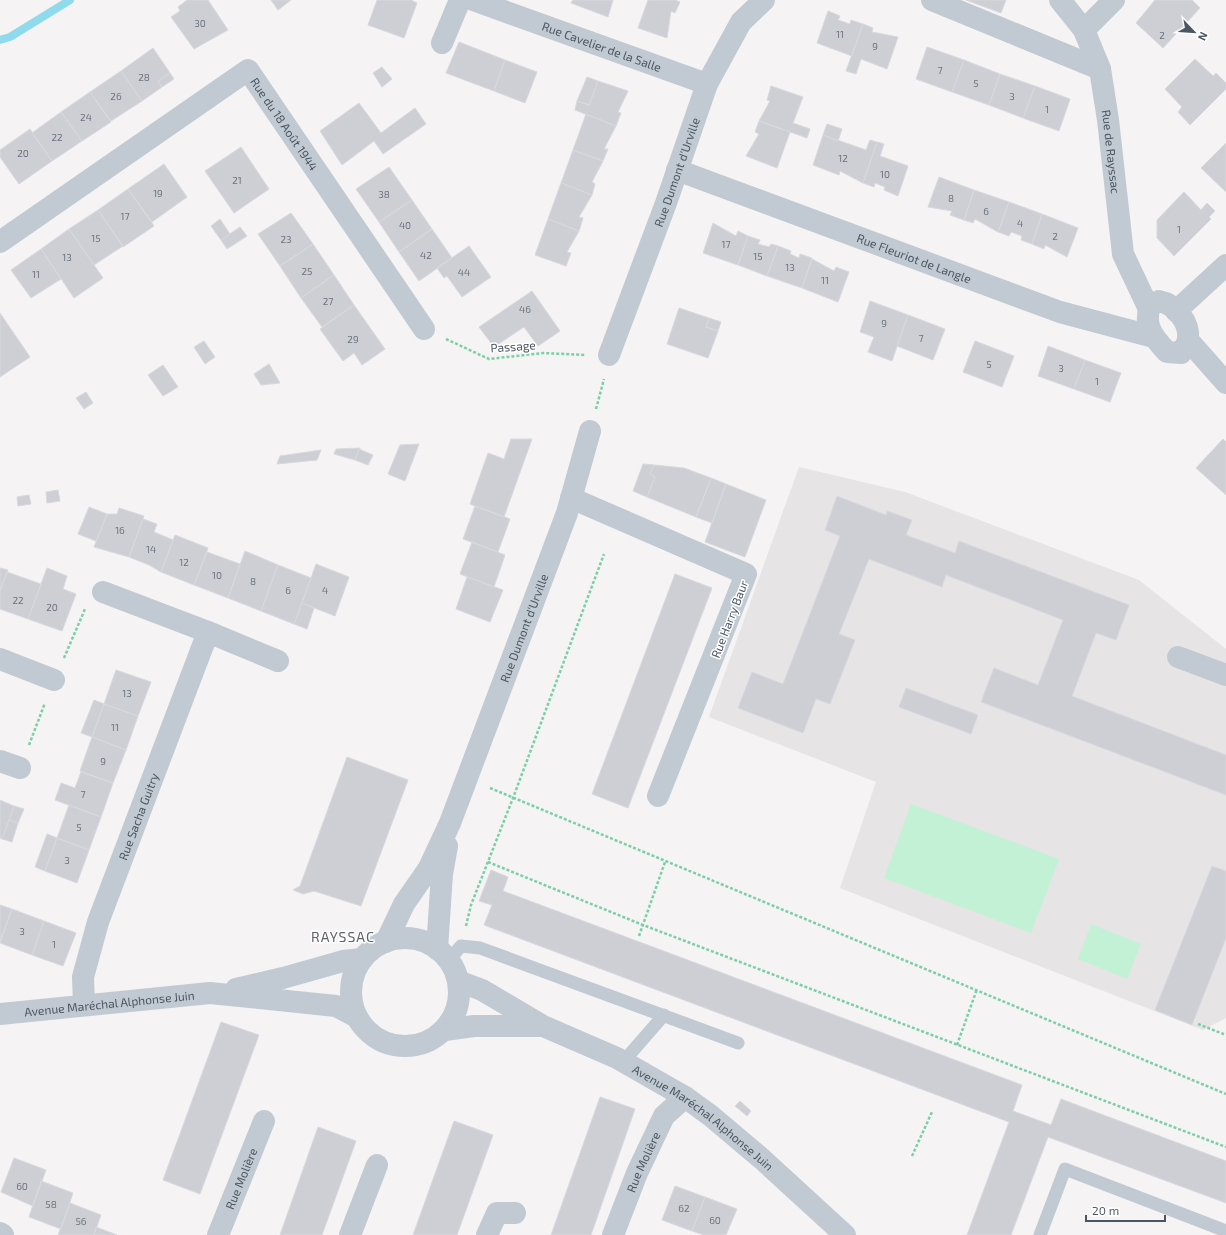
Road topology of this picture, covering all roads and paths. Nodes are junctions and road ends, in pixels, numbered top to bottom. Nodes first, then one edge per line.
1 (460, 0) edge
2 (473, 0) edge
3 (764, 0) edge
4 (932, 0) edge
5 (1060, 0) edge
6 (1114, 0) edge
7 (499, 4) edge
8 (1084, 30) junction
9 (442, 43) dead end
10 (1100, 69) junction
11 (707, 84) junction
12 (677, 170) junction
13 (0, 242) edge
14 (1226, 265) edge
15 (1149, 309) junction
16 (1176, 311) junction
17 (424, 329) joint
18 (1154, 337) junction
19 (1188, 340) junction
20 (609, 355) junction
21 (1226, 383) edge
22 (590, 431) joint
23 (571, 498) junction
24 (604, 554) dead end
25 (103, 592) joint
26 (208, 632) junction
27 (1178, 657) dead end
28 (0, 659) edge
29 (278, 661) dead end
30 (1226, 675) edge
31 (54, 680) junction
32 (0, 761) edge
33 (20, 768) joint
34 (467, 779) junction
35 (658, 796) dead end
36 (513, 798) junction
37 (450, 823) junction
38 (488, 862) junction
39 (665, 862) junction
40 (643, 925) junction
41 (638, 936) dead end
42 (386, 942) junction
43 (449, 952) junction
44 (362, 960) junction
45 (458, 981) junction
46 (977, 989) junction
47 (219, 993) junction
48 (84, 1004) junction
49 (0, 1014) edge
50 (664, 1015) junction
51 (357, 1017) junction
52 (1198, 1024) dead end
53 (543, 1026) junction
54 (445, 1030) junction
55 (1226, 1035) edge
56 (738, 1043) dead end
57 (957, 1045) junction
58 (623, 1062) junction
59 (1226, 1094) edge
60 (685, 1097) junction
61 (932, 1112) dead end
62 (264, 1121) dead end
63 (1226, 1147) edge
64 (912, 1156) dead end
65 (377, 1165) dead end
66 (515, 1213) dead end
67 (1226, 1231) edge
68 (0, 1233) edge
69 (3, 1235) edge
70 (218, 1235) edge
71 (350, 1235) edge
72 (487, 1235) edge
73 (613, 1235) edge
74 (845, 1235) edge
75 (1040, 1235) edge

1 - 9 street
2 - 7 street, Rue Cavelier de la Salle
3 - 11 street, Rue Dumont d'Urville
4 - 10 street
5 - 8 street, Rue de Rayssac
6 - 8 street
7 - 11 street, Rue Cavelier de la Salle
8 - 10 street, Rue de Rayssac
10 - 15 street, Rue de Rayssac
11 - 12 street, Rue Dumont d'Urville
12 - 18 street, Rue Fleuriot de Langle
12 - 20 street, Rue Dumont d'Urville
13 - 17 street, Rue du 18 Août 1944
14 - 16 street
15 - 16 street
15 - 18 street
16 - 19 street
17 - 20 path, Passage
18 - 19 street
19 - 21 street
20 - 22 path
22 - 23 street, Rue Dumont d'Urville
23 - 34 street, Rue Dumont d'Urville
23 - 35 street, Rue Harry Baur
24 - 36 path
25 - 26 street
25 - 31 path
26 - 29 street
26 - 48 street, Rue Sacha Guitry
27 - 30 street
28 - 31 street
31 - 33 path
32 - 33 street
34 - 36 path
34 - 37 street, Rue Dumont d'Urville
36 - 38 path
36 - 39 path
37 - 42 street, Rue Dumont d'Urville
37 - 43 street, Rue Dumont d'Urville
38 - 40 path
38 - 43 path
39 - 40 path
39 - 46 path
40 - 41 path
40 - 57 path
42 - 43 street
42 - 44 street
43 - 45 street
43 - 50 lane
44 - 47 street, Avenue Maréchal Alphonse Juin
44 - 51 street
45 - 53 street, Avenue Maréchal Alphonse Juin
45 - 54 street
46 - 57 path
46 - 59 path
47 - 48 street, Avenue Maréchal Alphonse Juin
47 - 51 street, Avenue Maréchal Alphonse Juin
48 - 49 street, Avenue Maréchal Alphonse Juin
50 - 56 lane
50 - 58 lane
51 - 54 street
52 - 55 path
53 - 54 street, Avenue Maréchal Alphonse Juin
53 - 58 street, Avenue Maréchal Alphonse Juin
57 - 63 path
58 - 60 street, Avenue Maréchal Alphonse Juin
60 - 73 street, Rue Molière
60 - 74 street, Avenue Maréchal Alphonse Juin
61 - 64 path
62 - 70 street, Rue Molière
65 - 71 street
66 - 72 street
67 - 75 lane
68 - 69 street

